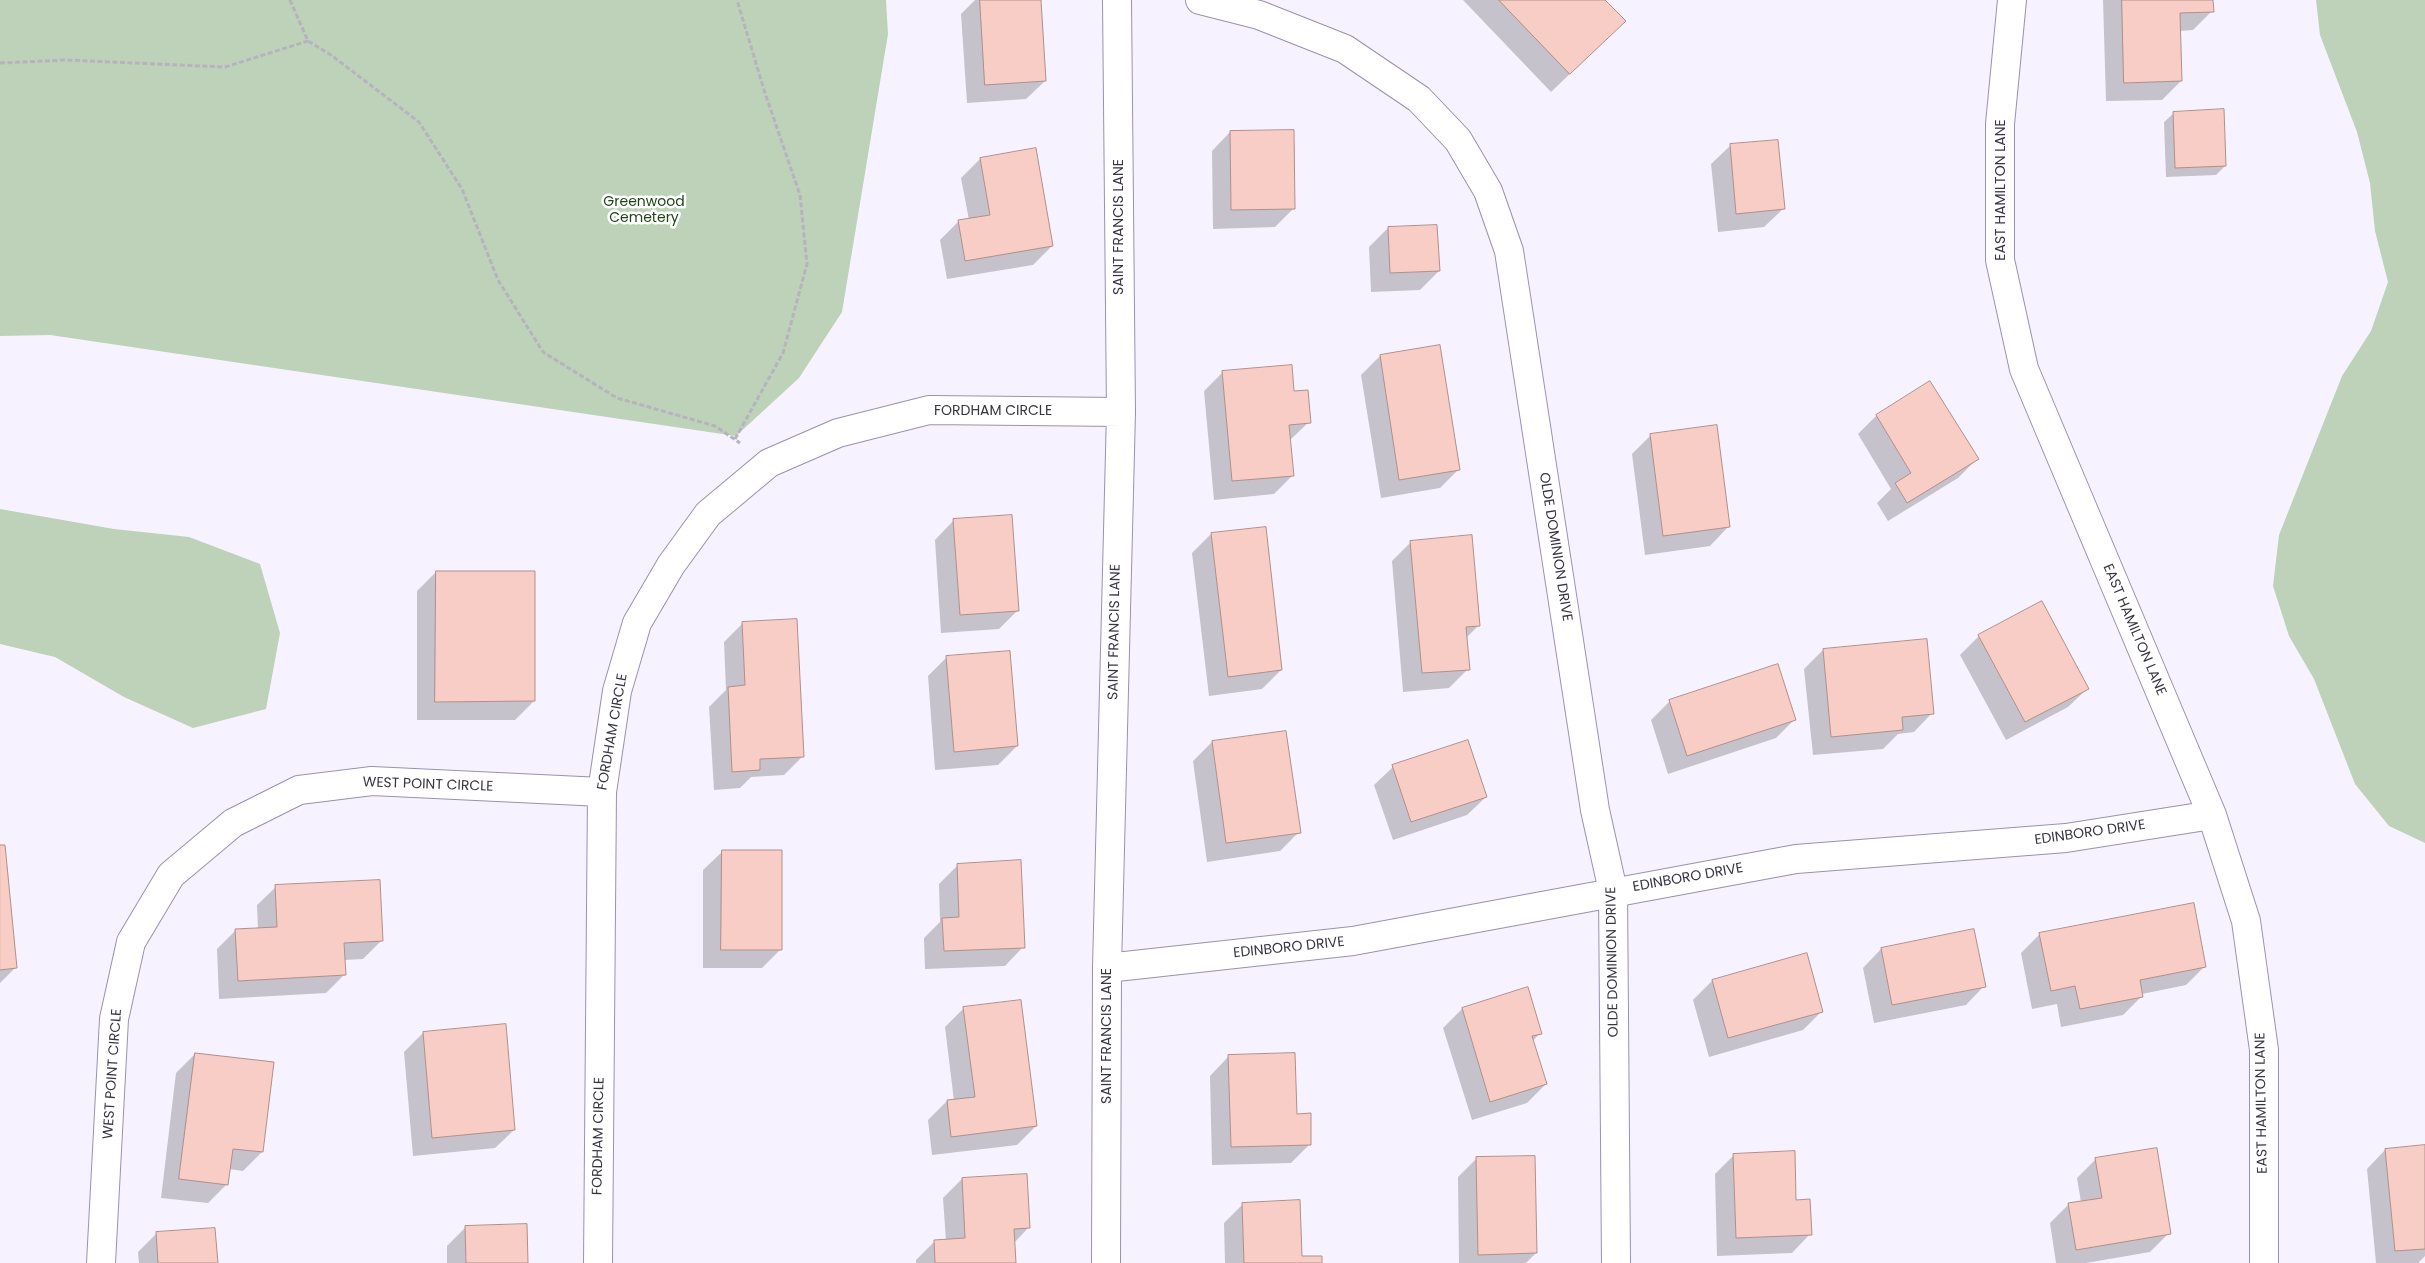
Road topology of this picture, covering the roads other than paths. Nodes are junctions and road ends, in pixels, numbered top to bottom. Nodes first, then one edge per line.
1 (1117, 0) edge
2 (1200, 0) edge
3 (2012, 0) edge
4 (1121, 412) junction
5 (602, 792) junction
6 (2212, 815) junction
7 (1613, 891) junction
8 (1108, 968) junction
9 (100, 1263) edge
10 (598, 1263) edge
11 (1106, 1263) edge
12 (1616, 1263) edge
13 (2264, 1263) edge

1 - 4 street, SAINT FRANCIS LANE
2 - 7 street, OLDE DOMINION DRIVE
3 - 6 street, EAST HAMILTON LANE
4 - 5 street, FORDHAM CIRCLE
4 - 8 street, SAINT FRANCIS LANE
5 - 9 street, WEST POINT CIRCLE
5 - 10 street, FORDHAM CIRCLE
6 - 7 street, EDINBORO DRIVE
6 - 13 street, EAST HAMILTON LANE
7 - 8 street, EDINBORO DRIVE
7 - 12 street, OLDE DOMINION DRIVE
8 - 11 street, SAINT FRANCIS LANE

